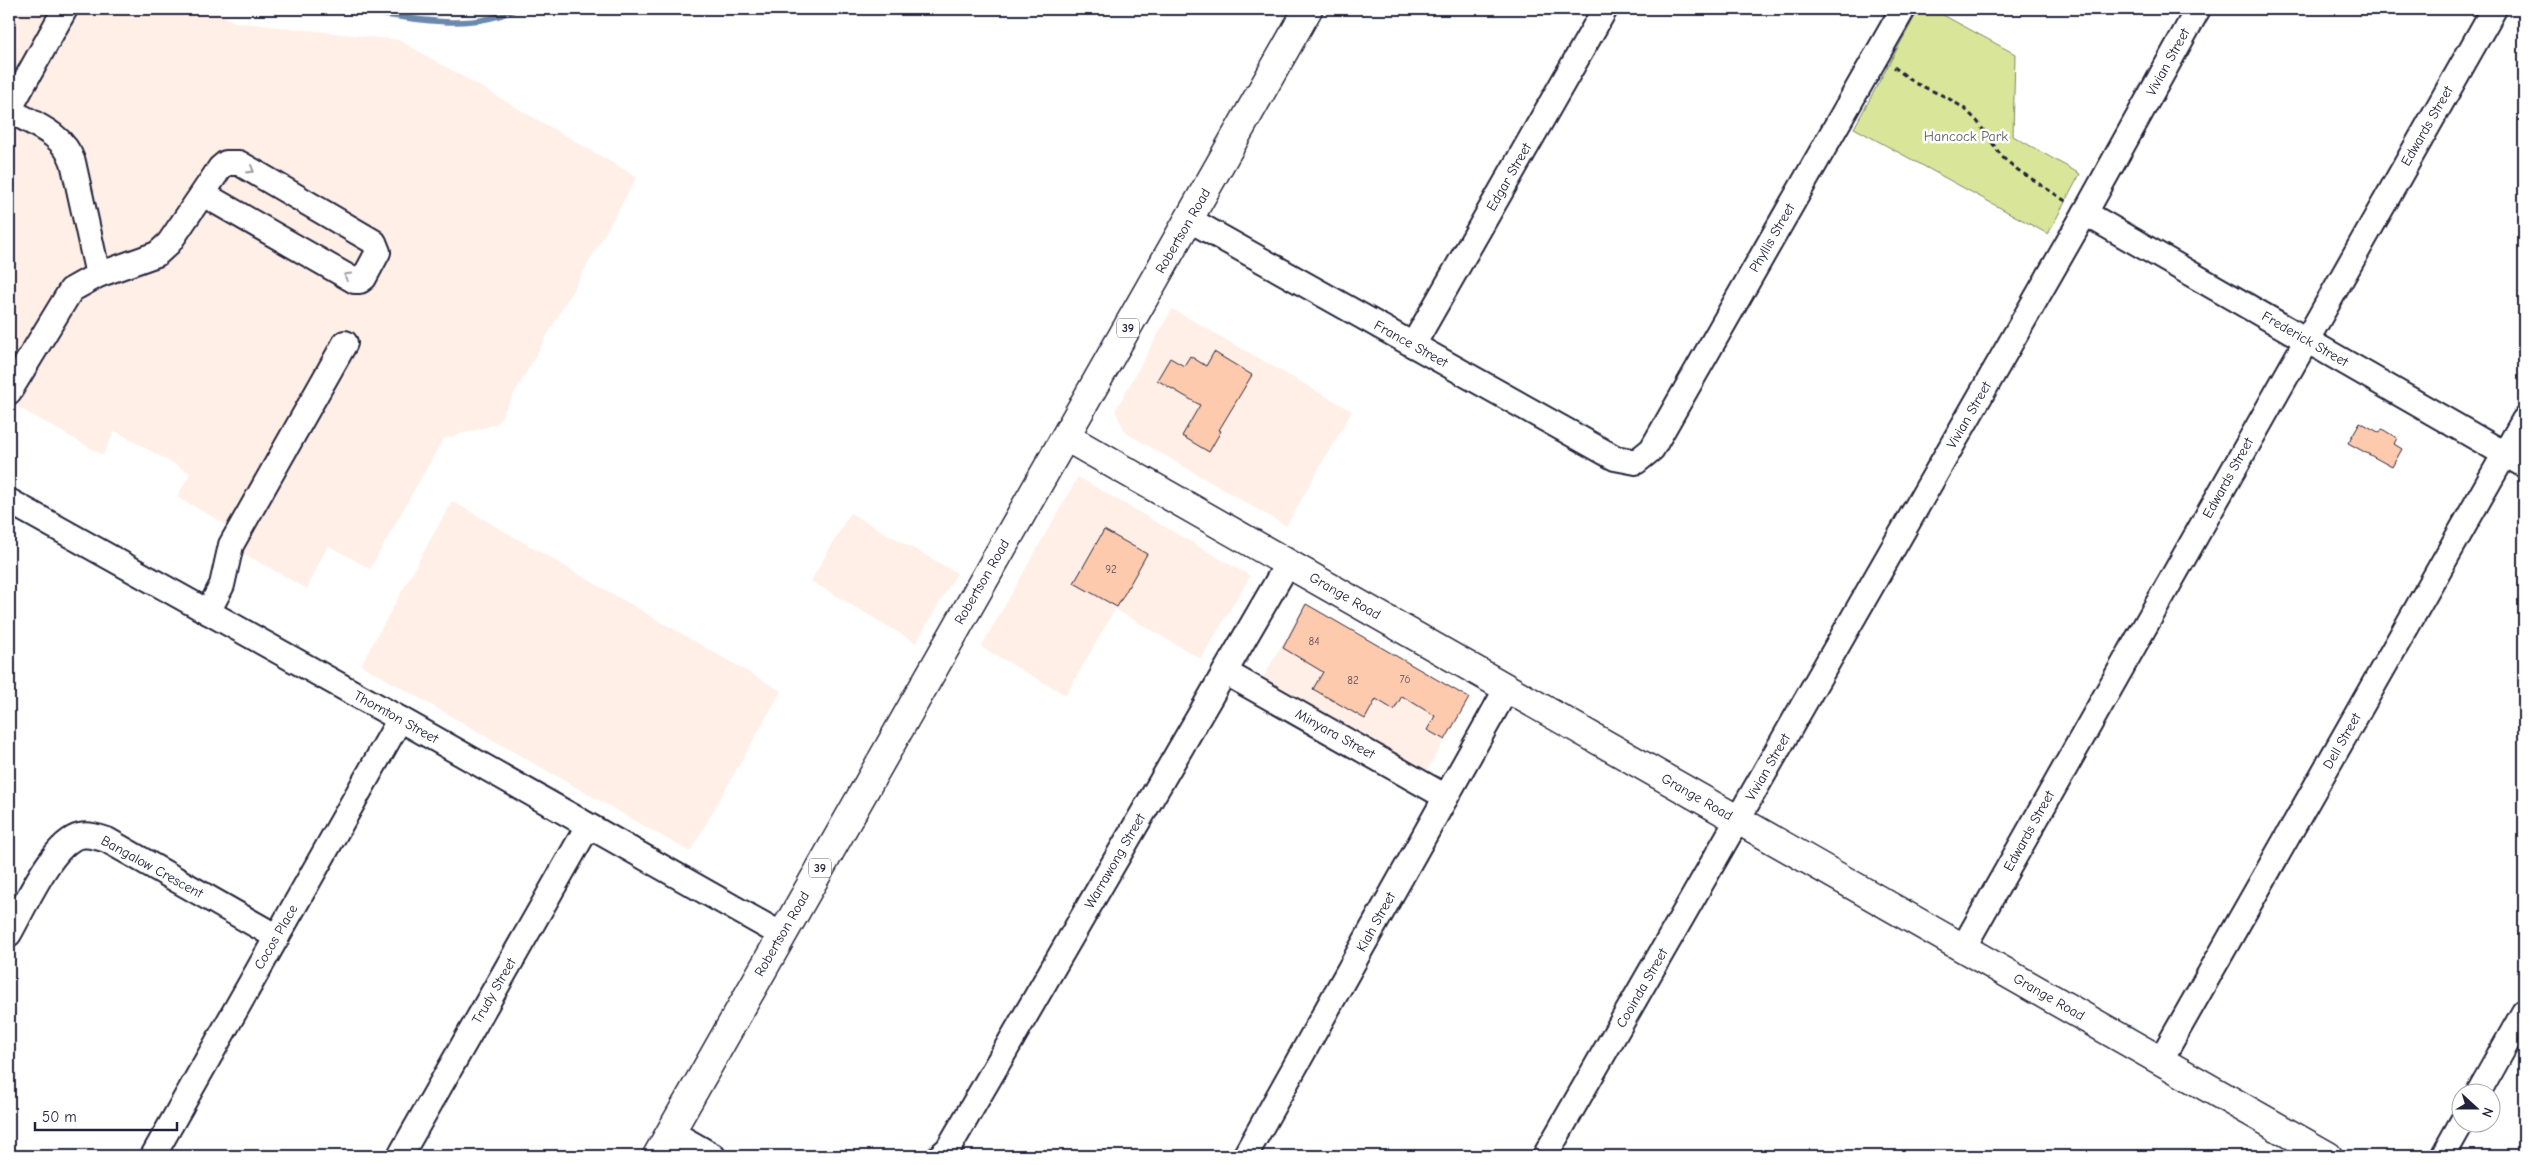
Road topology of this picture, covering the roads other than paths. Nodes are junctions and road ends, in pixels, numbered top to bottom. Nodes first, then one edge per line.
1 (66, 9) edge
2 (1308, 9) edge
3 (1605, 9) edge
4 (1903, 9) edge
5 (2198, 9) edge
6 (2494, 9) edge
7 (203, 194) junction
8 (2085, 213) junction
9 (1190, 220) junction
10 (98, 275) junction
11 (2306, 340) junction
12 (345, 343) dead end
13 (1413, 345) junction
14 (9, 392) edge
15 (2524, 420) edge
16 (1066, 437) junction
17 (2515, 459) edge
18 (1636, 462) joint
19 (9, 501) edge
20 (1288, 563) junction
21 (208, 612) junction
22 (1225, 672) junction
23 (1507, 688) junction
24 (400, 719) junction
25 (1446, 797) junction
26 (1738, 820) junction
27 (588, 826) junction
28 (9, 934) edge
29 (782, 935) junction
30 (277, 937) junction
31 (1963, 948) junction
32 (2524, 1012) edge
33 (2160, 1061) junction
34 (2485, 1082) edge
35 (671, 1132) junction
36 (2456, 1132) edge
37 (153, 1156) edge
38 (400, 1156) edge
39 (657, 1156) edge
40 (713, 1156) edge
41 (940, 1156) edge
42 (1245, 1156) edge
43 (1545, 1156) edge
44 (2328, 1156) edge
45 (2443, 1156) edge

1 - 10 street
2 - 9 main road, Robertson Road / 39
3 - 13 street, Edgar Street
4 - 18 street, Phyllis Street
5 - 8 street, Vivian Street
6 - 11 street, Edwards Street
7 -> 7 street
7 - 10 street
8 - 11 street, Frederick Street
8 - 26 street, Vivian Street
9 - 13 street, France Street
9 - 16 main road, Robertson Road / 39
10 - 14 street
11 - 17 street, Frederick Street
11 - 31 street, Edwards Street
12 - 21 street
13 - 18 street, France Street
15 - 17 street, Dell Street
16 - 20 main road, Grange Road
16 - 29 main road, Robertson Road / 39
17 - 33 street, Dell Street
19 - 21 street, Thornton Street
20 - 22 street, Warrawong Street
20 - 23 main road, Grange Road
21 - 24 street, Thornton Street
22 - 25 street, Minyara Street
22 - 41 street, Warrawong Street
23 - 25 street, Kiah Street
23 - 26 main road, Grange Road
24 - 27 street, Thornton Street
24 - 30 street, Cocos Place
25 - 42 street, Kiah Street
26 - 31 main road, Grange Road
26 - 43 street, Cooinda Street
27 - 29 street, Thornton Street
27 - 38 street, Trudy Street
28 - 30 street, Bangalow Crescent
29 - 35 main road, Robertson Road / 39
30 - 37 street, Cocos Place
31 - 33 main road, Grange Road
32 - 34 street
33 - 44 main road, Grange Road
35 - 39 main road, Robertson Road / 39
35 - 40 street
36 - 45 street

